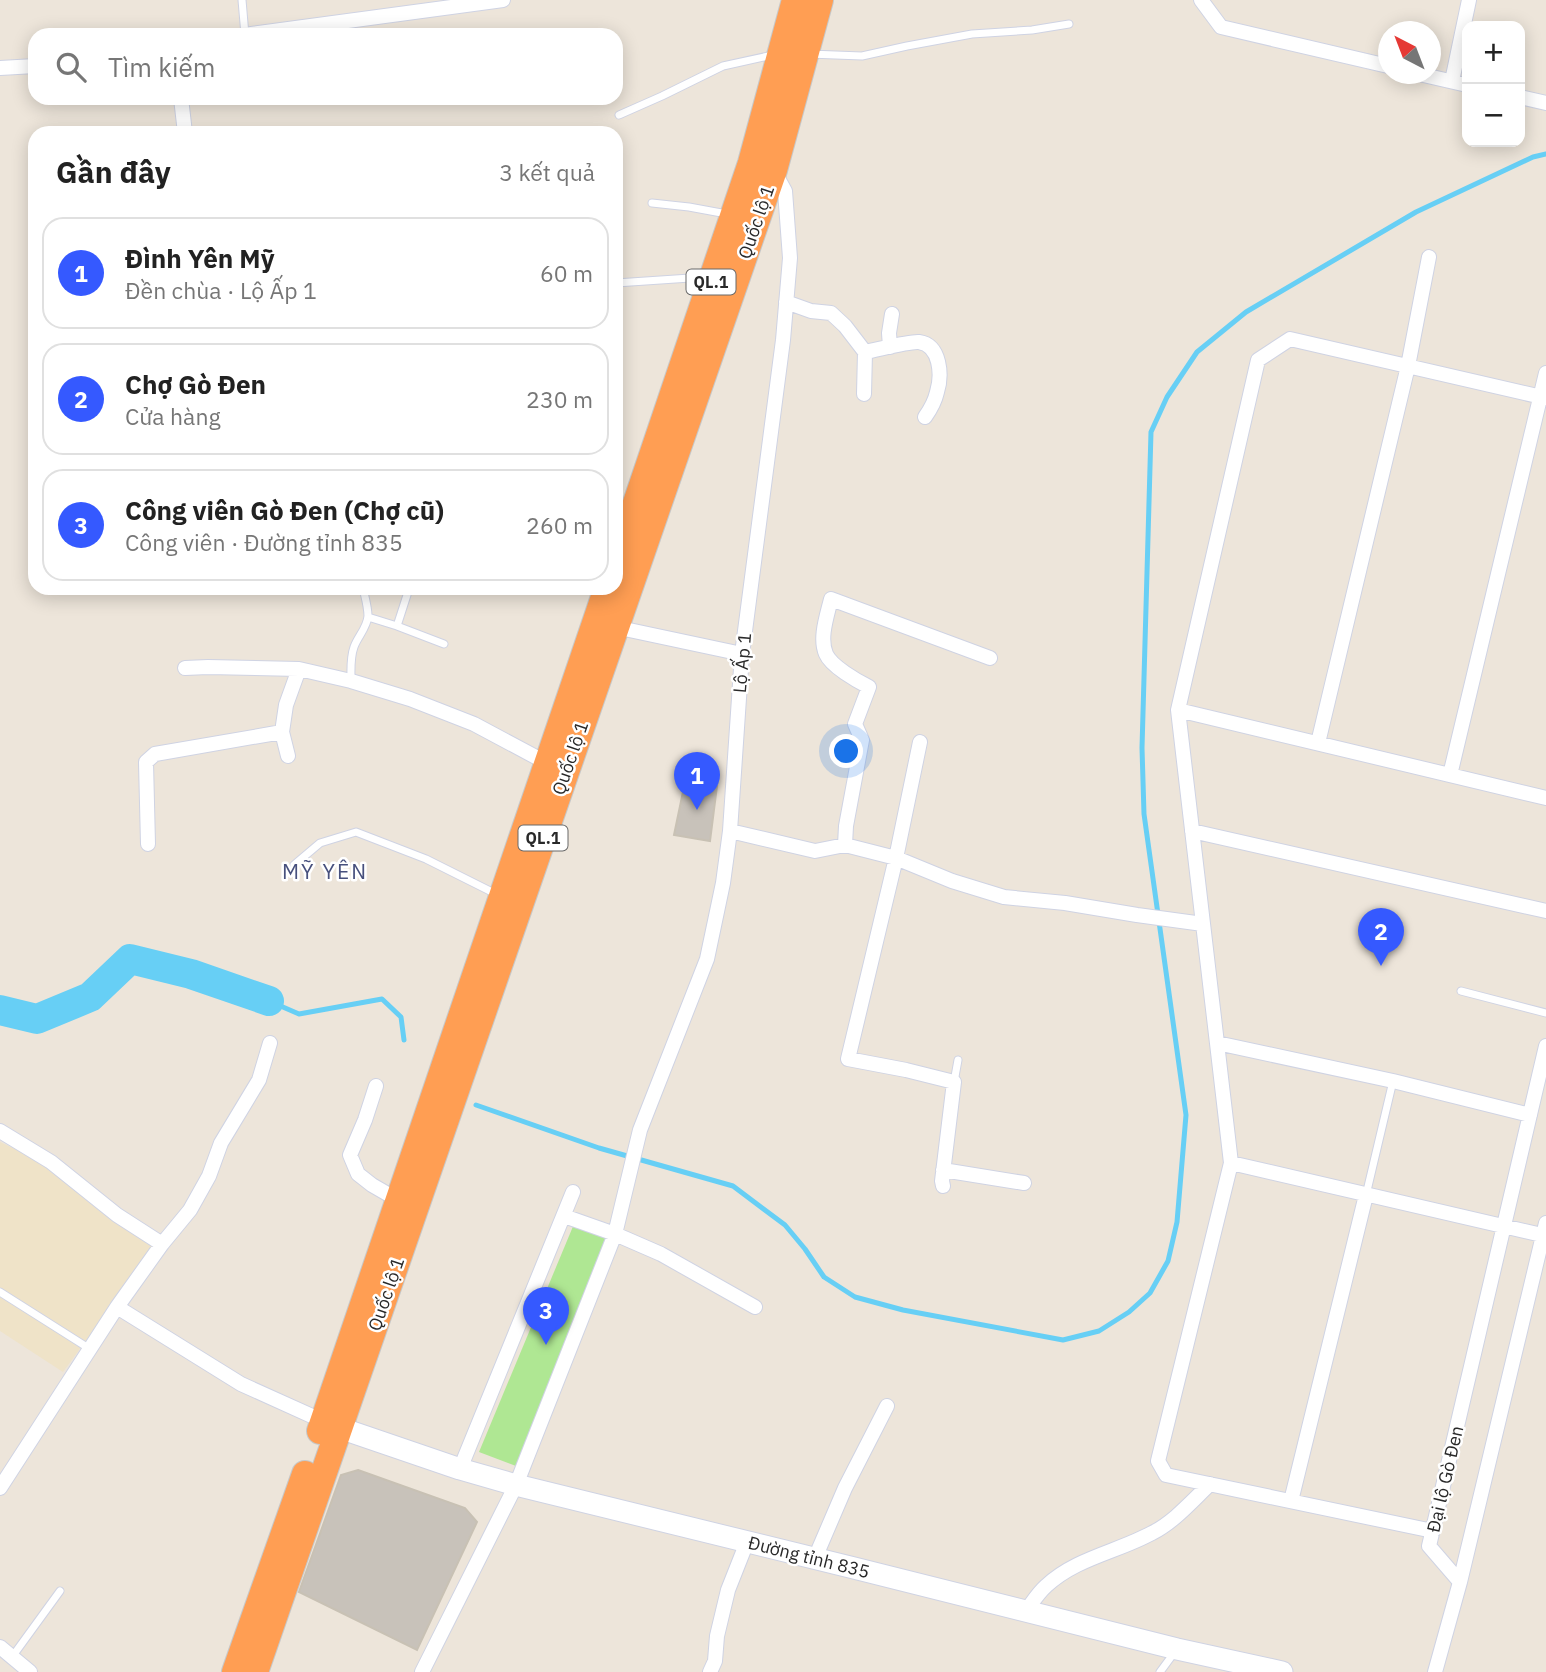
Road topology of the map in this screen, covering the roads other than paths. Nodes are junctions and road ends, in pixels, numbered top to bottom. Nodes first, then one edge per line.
1 (242, 0) edge
2 (503, 0) edge
3 (796, 0) edge
4 (820, 0) edge
5 (1201, 0) edge
6 (1469, 0) edge
7 (443, 4) edge
8 (1069, 24) dead end
9 (244, 28) edge
10 (289, 28) edge
11 (793, 54) junction
12 (1378, 64) edge
13 (28, 66) edge
14 (0, 68) edge
15 (1441, 79) edge
16 (1452, 81) junction
17 (1463, 84) edge
18 (1525, 98) edge
19 (1546, 103) edge
20 (182, 105) edge
21 (619, 115) dead end
22 (184, 126) edge
23 (774, 170) junction
24 (652, 203) dead end
25 (733, 215) junction
26 (1429, 257) dead end
27 (713, 276) junction
28 (623, 282) edge
29 (786, 302) junction
30 (892, 314) dead end
31 (890, 347) junction
32 (865, 352) junction
33 (1408, 366) junction
34 (1546, 373) edge
35 (864, 394) dead end
36 (1544, 397) edge
37 (925, 417) dead end
38 (623, 541) edge
39 (365, 595) edge
40 (407, 595) dead end
41 (605, 595) edge
42 (368, 617) junction
43 (397, 626) junction
44 (615, 627) junction
45 (444, 643) dead end
46 (742, 653) junction
47 (990, 658) dead end
48 (185, 668) dead end
49 (299, 668) junction
50 (351, 681) junction
51 (1178, 710) junction
52 (282, 732) junction
53 (920, 742) dead end
54 (1318, 743) junction
55 (288, 756) dead end
56 (547, 764) junction
57 (1450, 775) junction
58 (1546, 798) edge
59 (730, 831) junction
60 (1192, 831) junction
61 (148, 845) dead end
62 (845, 845) junction
63 (896, 858) junction
64 (294, 865) dead end
65 (502, 897) junction
66 (1546, 911) edge
67 (1203, 924) junction
68 (1461, 991) dead end
69 (1546, 1013) edge
70 (270, 1043) dead end
71 (1217, 1043) junction
72 (1546, 1046) edge
73 (958, 1060) dead end
74 (1393, 1081) junction
75 (954, 1083) junction
76 (376, 1086) dead end
77 (1530, 1115) junction
78 (0, 1131) edge
79 (1231, 1163) junction
80 (943, 1170) junction
81 (1024, 1183) dead end
82 (943, 1186) dead end
83 (573, 1192) dead end
84 (1366, 1195) junction
85 (398, 1200) junction
86 (564, 1216) junction
87 (1504, 1225) junction
88 (1545, 1231) edge
89 (615, 1234) junction
90 (162, 1244) junction
91 (0, 1292) edge
92 (117, 1307) junction
93 (755, 1307) dead end
94 (90, 1350) junction
95 (887, 1406) dead end
96 (332, 1424) junction
97 (5, 1468) edge
98 (460, 1469) junction
99 (1210, 1484) junction
100 (516, 1485) junction
101 (0, 1488) edge
102 (1291, 1501) junction
103 (1433, 1531) junction
104 (747, 1542) junction
105 (815, 1558) junction
106 (1460, 1582) junction
107 (60, 1591) dead end
108 (1026, 1611) junction
109 (0, 1647) edge
110 (1177, 1649) junction
111 (12, 1657) junction
112 (30, 1672) edge
113 (235, 1672) edge
114 (255, 1672) edge
115 (422, 1672) edge
116 (710, 1672) edge
117 (1160, 1672) edge
118 (1282, 1672) edge
119 (1436, 1672) edge

1 - 9 lane
2 - 7 street
3 - 11 highway, Quốc lộ 1 / QL.1
4 - 11 highway, Quốc lộ 1 / QL.1
5 - 12 street
6 - 16 street
7 - 10 street
8 - 11 lane
11 - 21 lane
11 - 23 highway, Quốc lộ 1 / QL.1
11 - 25 highway, Quốc lộ 1 / QL.1
13 - 14 street
15 - 16 street
16 - 17 street
18 - 19 street
20 - 22 street
23 - 29 street, Lộ Ấp 1
23 - 44 highway, Quốc lộ 1 / QL.1
24 - 25 lane
25 - 27 highway, Quốc lộ 1 / QL.1
26 - 33 street
27 - 28 lane
27 - 38 highway, Quốc lộ 1 / QL.1
29 - 32 street
29 - 46 street, Lộ Ấp 1
30 - 31 street
31 - 32 street
31 - 37 street
32 - 35 street
33 - 36 street
33 - 51 street
33 - 54 street
34 - 36 street
36 - 57 street
39 - 42 lane
40 - 43 lane
41 - 56 highway, Quốc lộ 1 / QL.1
42 - 43 lane
42 - 50 lane
43 - 45 lane
44 - 46 street
44 - 96 highway, Quốc lộ 1 / QL.1
46 - 59 street, Lộ Ấp 1
47 - 62 street
48 - 49 street
49 - 50 street
49 - 52 street
50 - 56 street
51 - 54 street
51 - 60 street
52 - 55 street
52 - 61 street
53 - 63 street
54 - 57 street
56 - 65 highway, Quốc lộ 1 / QL.1
57 - 58 street
59 - 62 street
59 - 89 street, Lộ Ấp 1
60 - 66 street
60 - 67 street
62 - 63 street
63 - 67 street
63 - 75 street
64 - 65 lane
65 - 85 highway, Quốc lộ 1 / QL.1
67 - 71 street
68 - 69 lane
70 - 90 street
71 - 74 street
71 - 79 street
72 - 77 street, Đại lộ Gò Đen
73 - 75 lane
74 - 77 street
74 - 84 lane
75 - 80 street
76 - 85 street
77 - 87 street, Đại lộ Gò Đen
78 - 90 street
79 - 84 street
79 - 99 street
80 - 81 street
80 - 82 street
83 - 86 street
84 - 87 street
84 - 102 street
85 - 96 highway, Quốc lộ 1 / QL.1
86 - 89 street
86 - 98 street
87 - 88 street
87 - 103 street, Đại lộ Gò Đen
88 - 106 street
89 - 93 street
89 - 100 street, Lộ Ấp 1
90 - 92 street
91 - 94 lane
92 - 94 street
92 - 96 street
94 - 97 street
95 - 105 street
96 - 98 main road, Đường tỉnh 835
96 - 113 highway, Quốc lộ 1 / QL.1
96 - 114 highway, Quốc lộ 1 / QL.1
97 - 101 street
98 - 100 main road, Đường tỉnh 835
99 - 102 street
99 - 108 street
100 - 104 main road, Đường tỉnh 835
100 - 115 street, Lộ Ấp 1
102 - 103 street
103 - 106 street, Đại lộ Gò Đen
104 - 105 main road, Đường tỉnh 835
104 - 116 street
105 - 108 main road, Đường tỉnh 835
106 - 119 street
107 - 111 lane
108 - 110 main road, Đường tỉnh 835
109 - 111 street
110 - 117 lane
110 - 118 main road, Đường tỉnh 835
111 - 112 street

